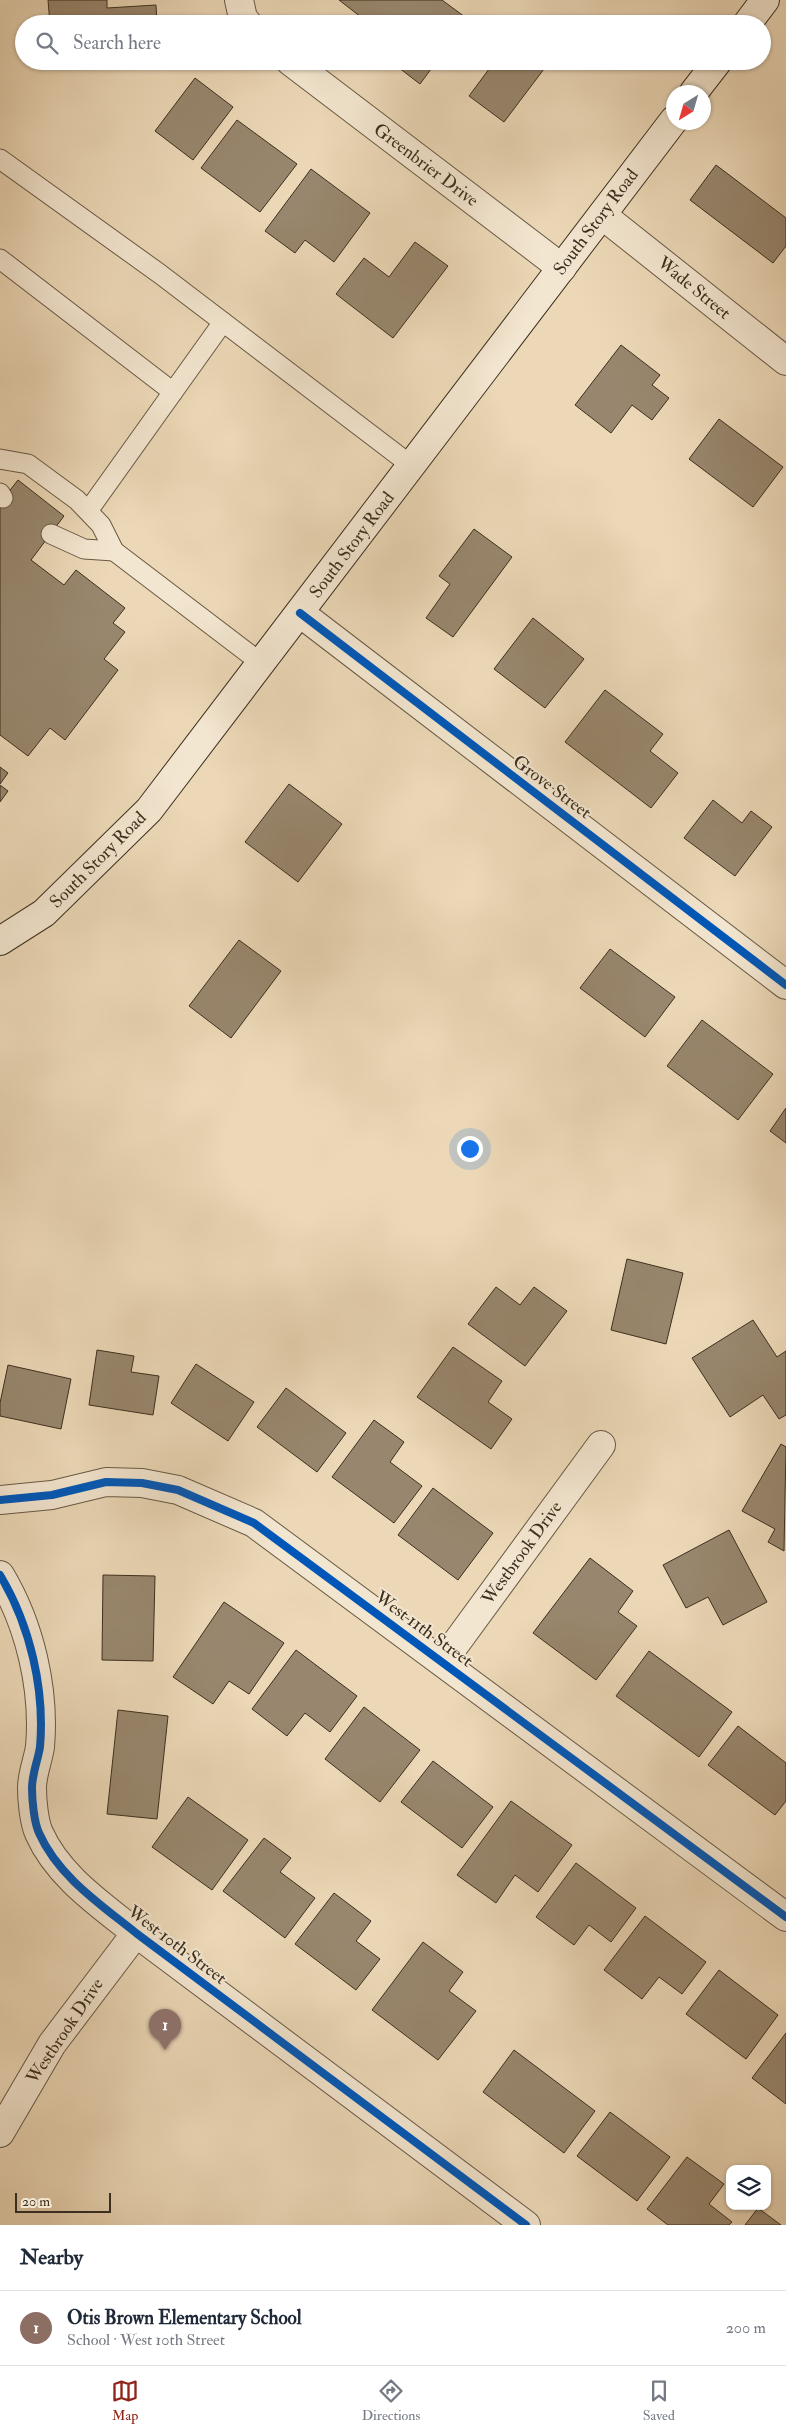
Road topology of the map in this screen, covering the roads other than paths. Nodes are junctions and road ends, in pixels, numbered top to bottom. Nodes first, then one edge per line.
1 (239, 0) edge
2 (764, 0) edge
3 (242, 15) edge
4 (753, 15) edge
5 (302, 70) edge
6 (711, 70) edge
7 (699, 85) edge
8 (666, 130) edge
9 (0, 159) edge
10 (602, 214) junction
11 (0, 259) edge
12 (562, 268) junction
13 (223, 322) junction
14 (786, 361) edge
15 (173, 392) junction
16 (0, 459) edge
17 (412, 466) junction
18 (88, 511) junction
19 (51, 534) dead end
20 (114, 552) junction
21 (300, 613) junction
22 (262, 663) junction
23 (0, 941) edge
24 (786, 985) edge
25 (601, 1445) dead end
26 (0, 1500) edge
27 (0, 1575) edge
28 (443, 1661) junction
29 (786, 1917) edge
30 (136, 1933) junction
31 (0, 2133) edge
32 (526, 2225) edge

1 - 3 street
2 - 4 street
5 - 12 street, Greenbrier Drive
6 - 7 street
8 - 10 street, South Story Road
9 - 13 lane
10 - 12 street, South Story Road
10 - 14 street, Wade Street
11 - 15 lane
12 - 17 street, South Story Road
13 - 15 lane
13 - 17 lane
15 - 18 lane
16 - 18 lane
17 - 21 street, South Story Road
18 - 20 lane
19 - 20 lane
20 - 22 lane
21 - 22 street, South Story Road
21 - 24 street, Grove Street
22 - 23 street, South Story Road
25 - 28 street, Westbrook Drive
26 - 28 street, West 11th Street
27 - 30 street, West 10th Street
28 - 29 street, West 11th Street
30 - 31 street, Westbrook Drive
30 - 32 street, West 10th Street

